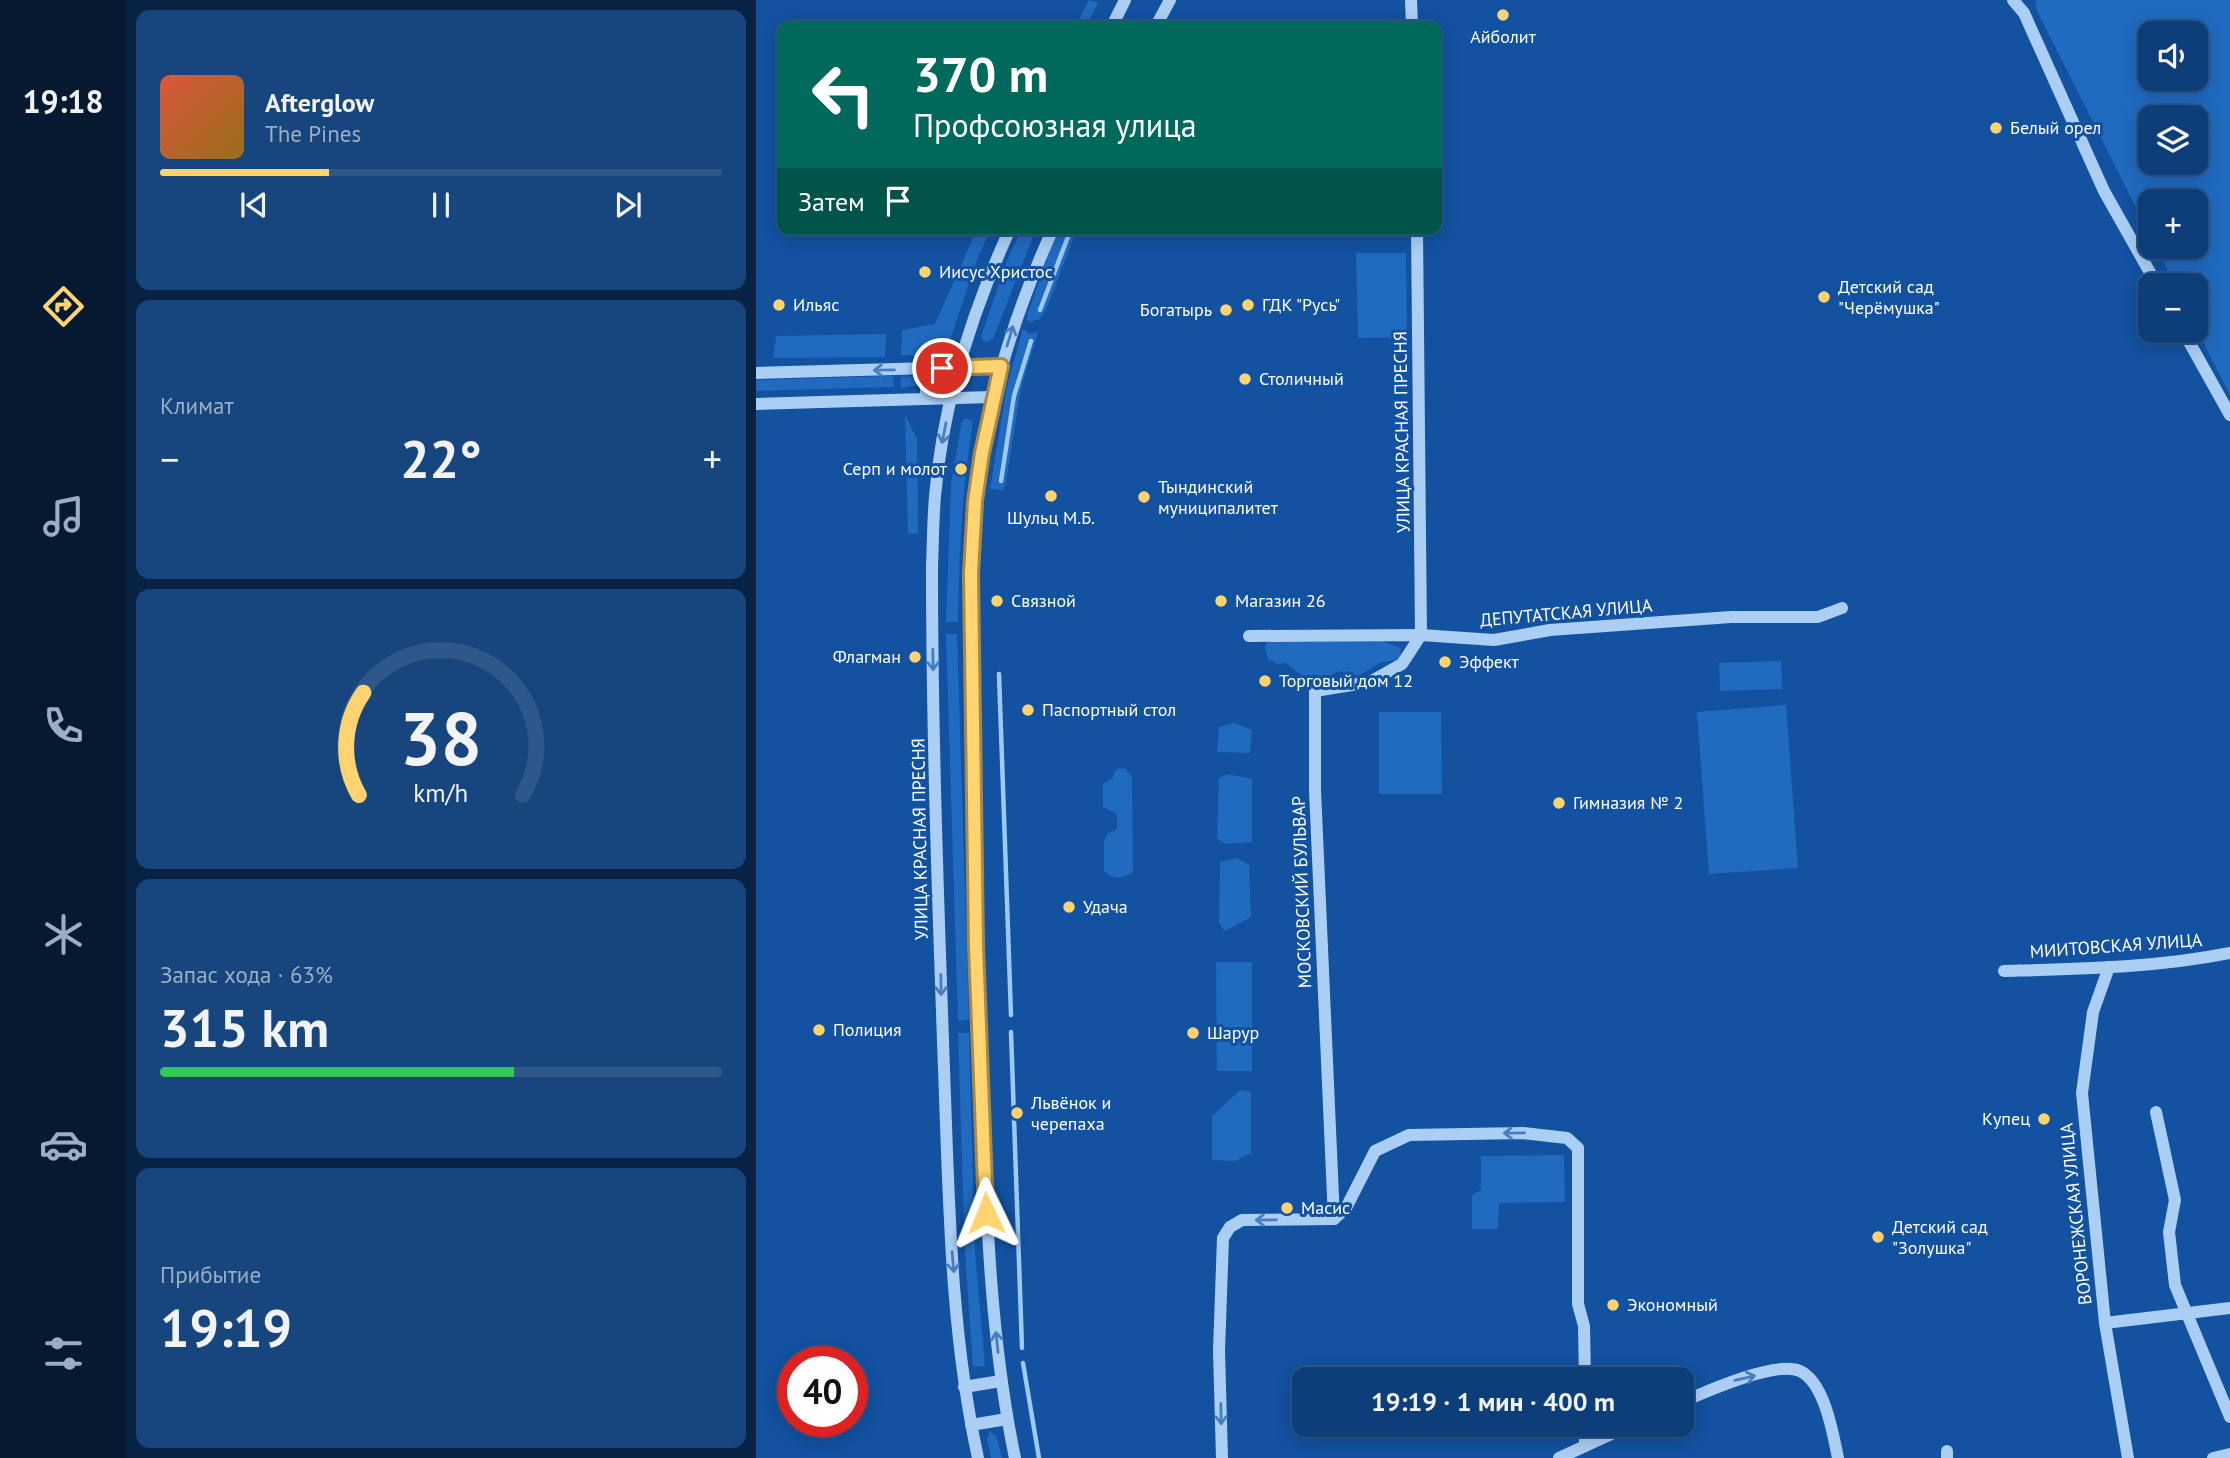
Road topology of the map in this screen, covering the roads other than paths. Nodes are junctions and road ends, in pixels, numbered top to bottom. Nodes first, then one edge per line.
1 (1125, 0) edge
2 (1170, 0) edge
3 (1412, 0) edge
4 (2013, 0) edge
5 (1114, 21) edge
6 (1159, 21) edge
7 (1412, 21) edge
8 (1008, 235) edge
9 (1050, 235) edge
10 (1417, 235) edge
11 (2150, 273) edge
12 (2190, 343) edge
13 (1001, 366) junction
14 (957, 367) junction
15 (926, 368) junction
16 (756, 373) edge
17 (992, 397) junction
18 (926, 399) junction
19 (950, 399) junction
20 (756, 404) edge
21 (2230, 415) edge
22 (1842, 608) dead end
23 (1421, 635) junction
24 (1249, 636) dead end
25 (2230, 953) edge
26 (2109, 967) junction
27 (2004, 971) dead end
28 (2155, 1112) dead end
29 (1334, 1219) junction
30 (2230, 1308) edge
31 (2189, 1313) junction
32 (2105, 1323) junction
33 (1585, 1367) edge
34 (1001, 1381) junction
35 (964, 1387) junction
36 (1694, 1397) edge
37 (2230, 1417) edge
38 (1007, 1419) junction
39 (971, 1425) junction
40 (1586, 1437) edge
41 (1605, 1437) edge
42 (1586, 1446) junction
43 (2230, 1454) edge
44 (978, 1458) edge
45 (1015, 1458) edge
46 (1222, 1458) edge
47 (1559, 1458) edge
48 (1838, 1458) edge
49 (2128, 1458) edge
50 (2213, 1458) edge

1 - 5 street
2 - 6 street
3 - 7 street
4 - 11 street
8 - 14 street, УЛИЦА КРАСНАЯ ПРЕСНЯ
13 -> 9 street
10 - 23 street, УЛИЦА КРАСНАЯ ПРЕСНЯ
12 - 21 street
13 - 14 street
13 - 17 street
14 - 15 street
14 - 19 street, УЛИЦА КРАСНАЯ ПРЕСНЯ
15 -> 16 street
15 - 18 street
17 - 19 street
34 -> 17 street
18 - 19 street
18 - 20 street
19 -> 35 street, УЛИЦА КРАСНАЯ ПРЕСНЯ
22 - 23 street, ДЕПУТАТСКАЯ УЛИЦА
23 - 24 street, ДЕПУТАТСКАЯ УЛИЦА
23 - 29 street, МОСКОВСКИЙ БУЛЬВАР
25 - 26 street, МИИТОВСКАЯ УЛИЦА
26 - 27 street, МИИТОВСКАЯ УЛИЦА
26 - 32 street, ВОРОНЕЖСКАЯ УЛИЦА
28 - 31 street
33 -> 29 street
29 -> 46 street
30 - 31 street
31 - 32 street
31 - 37 street
32 - 49 street, ВОРОНЕЖСКАЯ УЛИЦА
34 - 35 street
34 - 38 street
35 - 39 street, УЛИЦА КРАСНАЯ ПРЕСНЯ
36 -> 48 street
38 - 39 street
38 - 45 street
39 - 44 street, УЛИЦА КРАСНАЯ ПРЕСНЯ
40 - 42 street
41 - 42 street
42 - 47 street
43 - 50 street

